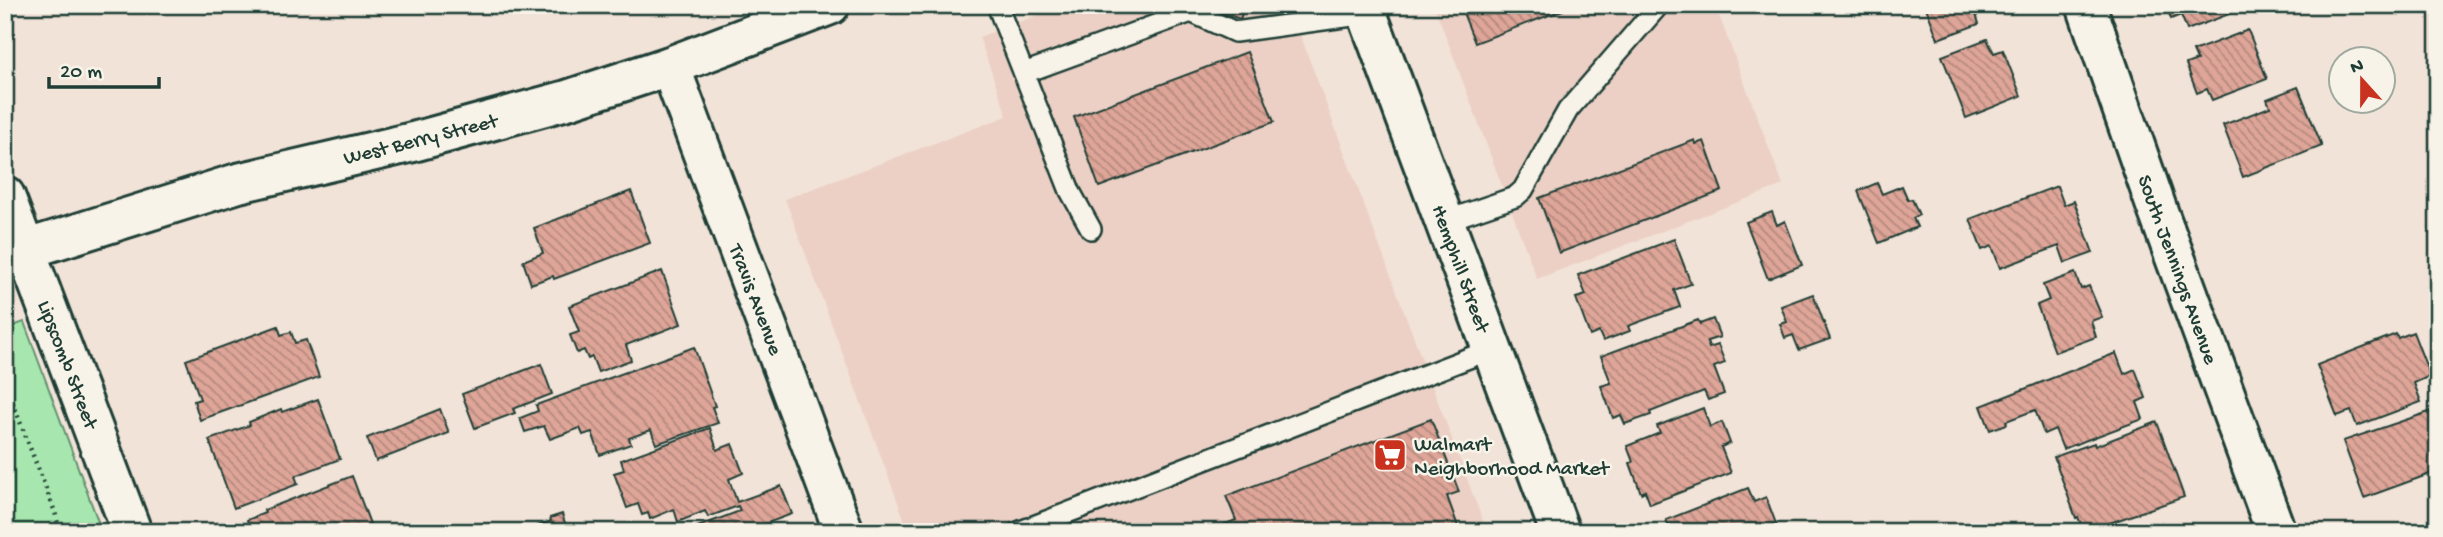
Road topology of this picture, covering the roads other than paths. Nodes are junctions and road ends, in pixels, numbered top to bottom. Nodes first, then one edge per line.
1 (830, 5) edge
2 (998, 5) edge
3 (1659, 5) edge
4 (2086, 5) edge
5 (1193, 9) edge
6 (1366, 10) edge
7 (670, 66) junction
8 (1024, 73) junction
9 (5, 196) edge
10 (1445, 221) junction
11 (1091, 229) dead end
12 (15, 252) edge
13 (1492, 349) junction
14 (132, 532) edge
15 (845, 532) edge
16 (1018, 532) edge
17 (1560, 532) edge
18 (2276, 532) edge

1 - 7 street, West Berry Street
2 - 8 lane
3 - 10 lane
4 - 18 street, South Jennings Avenue
5 - 6 lane
5 - 8 lane
6 - 10 street, Hemphill Street
7 - 12 street, West Berry Street
7 - 15 street, Travis Avenue
8 - 11 lane
9 - 12 street, Lipscomb Street
10 - 13 street, Hemphill Street
12 - 14 street, Lipscomb Street
13 - 16 lane
13 - 17 street, Hemphill Street

